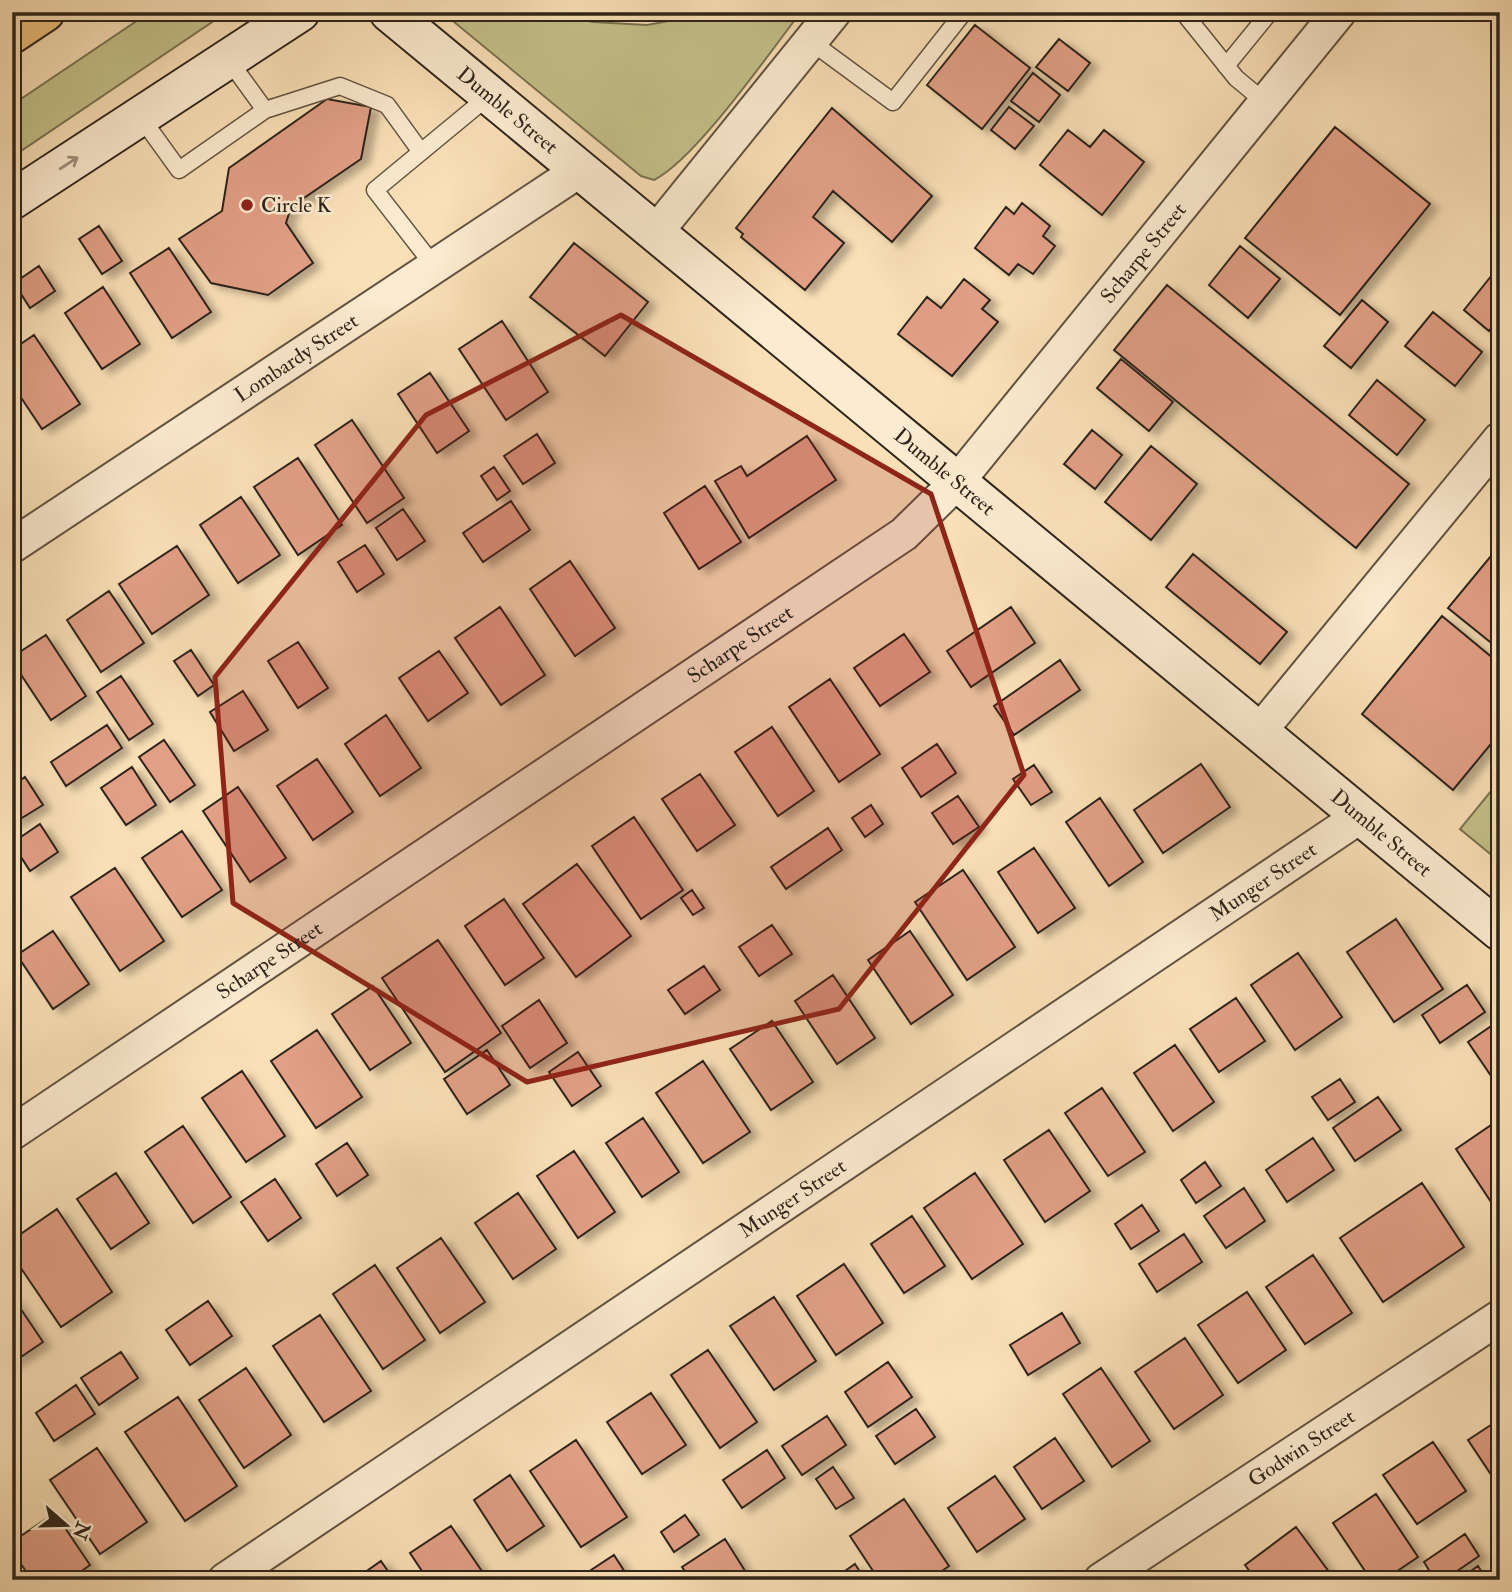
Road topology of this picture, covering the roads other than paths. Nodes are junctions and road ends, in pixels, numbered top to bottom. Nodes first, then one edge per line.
1 (45, 12) edge
2 (300, 12) edge
3 (389, 12) edge
4 (834, 12) edge
5 (964, 12) edge
6 (1183, 12) edge
7 (1270, 12) edge
8 (1339, 12) edge
9 (12, 34) edge
10 (810, 41) junction
11 (228, 59) junction
12 (1226, 66) junction
13 (489, 95) junction
14 (1266, 103) junction
15 (265, 110) junction
16 (140, 116) junction
17 (421, 152) junction
18 (580, 170) junction
19 (12, 200) edge
20 (656, 232) junction
21 (435, 266) junction
22 (1500, 439) edge
23 (957, 482) junction
24 (12, 546) edge
25 (1259, 732) junction
26 (1359, 817) junction
27 (1500, 931) edge
28 (12, 1133) edge
29 (1500, 1317) edge
30 (225, 1580) edge
31 (1101, 1580) edge

1 - 9 highway
2 - 11 street
3 - 13 street, Dumble Street
4 - 10 street
5 - 10 lane
6 - 12 lane
7 - 12 lane
8 - 14 street, Scharpe Street
10 - 20 street
11 - 15 lane
11 - 16 street
12 - 14 lane
13 - 17 lane
13 - 18 street, Dumble Street
14 - 23 street, Scharpe Street
15 - 16 lane
15 - 17 lane
19 -> 16 street
17 - 21 lane
18 - 20 street, Dumble Street
18 - 21 street, Lombardy Street
20 - 23 street, Dumble Street
21 - 24 street, Lombardy Street
22 - 25 street
23 - 25 street, Dumble Street
23 - 28 street, Scharpe Street
25 - 26 street, Dumble Street
26 - 27 street, Dumble Street
26 - 30 street, Munger Street
29 - 31 street, Godwin Street

